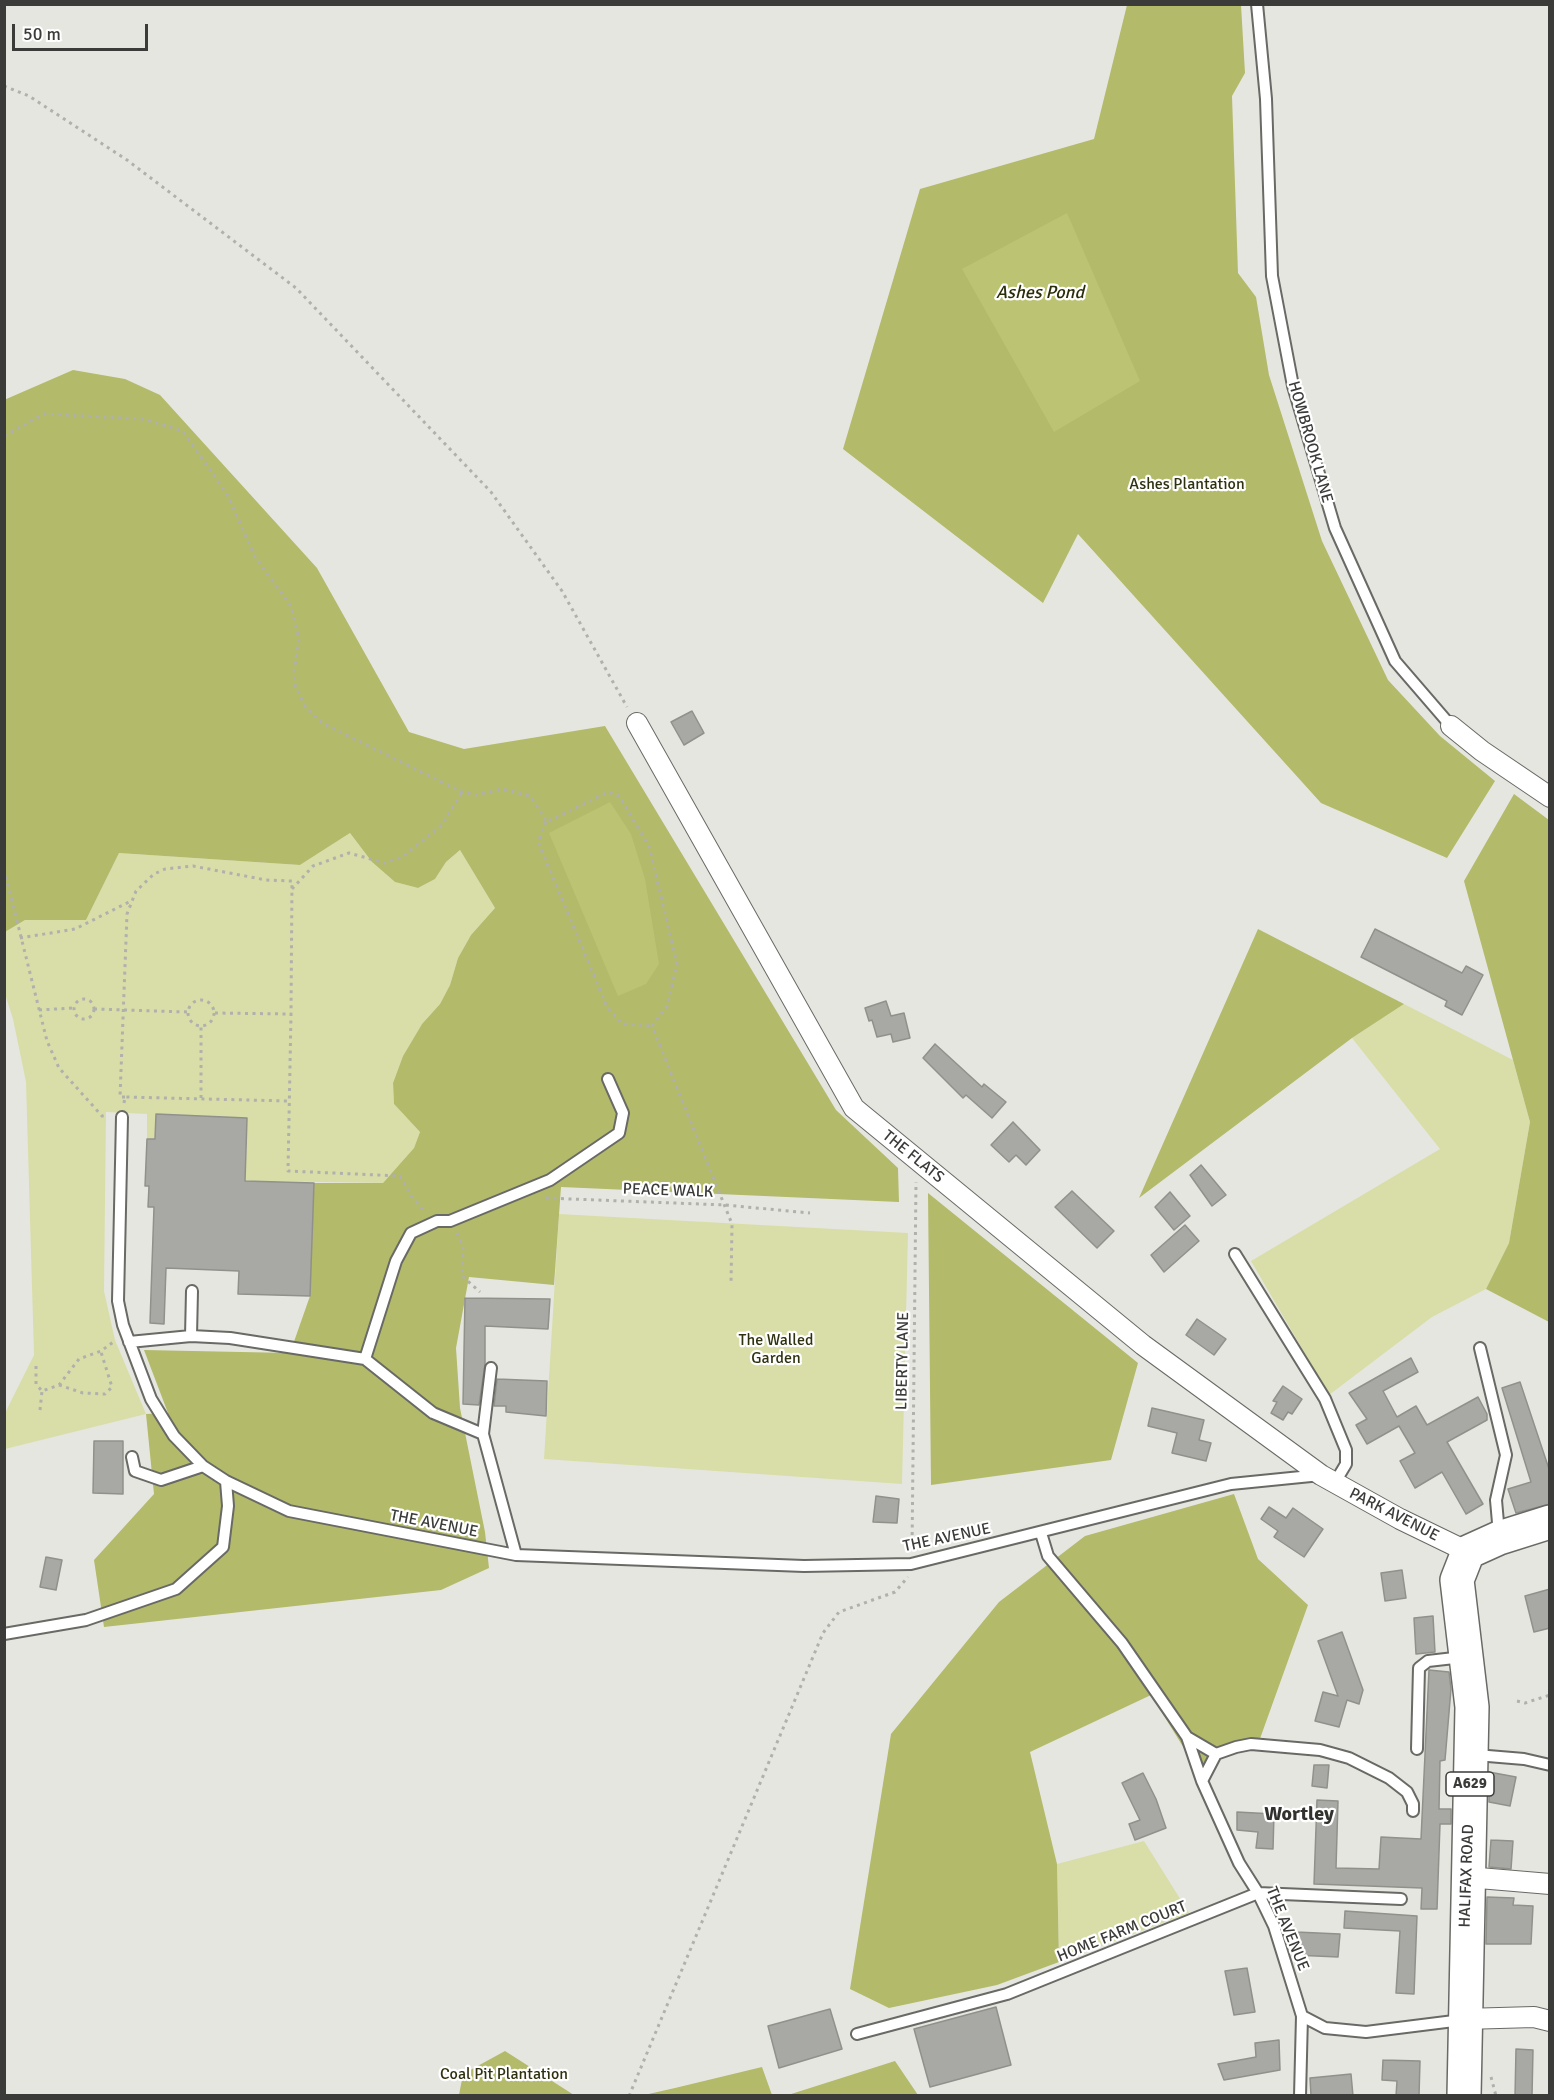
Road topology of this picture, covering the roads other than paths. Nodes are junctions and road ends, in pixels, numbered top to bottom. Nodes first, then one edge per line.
1 (1257, 4) edge
2 (637, 723) road end
3 (1451, 726) joint
4 (1550, 797) edge
5 (609, 1079) dead end
6 (122, 1117) road end
7 (1235, 1254) dead end
8 (192, 1291) dead end
9 (191, 1336) junction
10 (126, 1339) junction
11 (1480, 1348) dead end
12 (365, 1359) junction
13 (490, 1368) dead end
14 (483, 1434) junction
15 (132, 1457) dead end
16 (203, 1466) junction
17 (1328, 1480) junction
18 (226, 1481) junction
19 (1550, 1522) edge
20 (1041, 1533) junction
21 (1499, 1538) junction
22 (1468, 1552) junction
23 (516, 1555) junction
24 (4, 1634) edge
25 (1466, 1657) junction
26 (1187, 1737) junction
27 (1417, 1749) dead end
28 (1216, 1754) junction
29 (1471, 1755) junction
30 (1550, 1765) edge
31 (1202, 1781) junction
32 (1413, 1811) dead end
33 (1467, 1877) junction
34 (1550, 1884) edge
35 (1258, 1893) junction
36 (1401, 1899) dead end
37 (1302, 2016) junction
38 (1464, 2019) junction
39 (1550, 2021) edge
40 (857, 2034) dead end
41 (1300, 2096) edge
42 (1464, 2096) edge

1 - 3 lane, HOWBROOK LANE
2 - 17 street, THE FLATS
3 - 4 street, HOWBROOK LANE
5 - 12 lane
6 - 10 lane, THE AVENUE
7 - 17 lane
8 - 9 lane
9 - 10 lane
9 - 12 lane
10 - 16 lane, THE AVENUE
11 - 21 lane
12 - 14 lane
13 - 14 lane
14 - 23 lane
15 - 16 lane
16 - 18 lane, THE AVENUE
17 - 20 lane, THE AVENUE
17 - 22 street, PARK AVENUE
18 - 23 lane, THE AVENUE
18 - 24 lane
19 - 21 highway
20 - 23 lane, THE AVENUE
20 - 26 lane, THE AVENUE
21 - 22 highway
22 - 25 highway, HALIFAX ROAD / A629
25 - 27 lane
25 - 29 highway, HALIFAX ROAD / A629
26 - 28 lane
26 - 31 lane, THE AVENUE
28 - 31 lane
28 - 32 lane
29 - 30 lane
29 - 33 highway, HALIFAX ROAD / A629
31 - 35 lane, THE AVENUE
33 - 34 street
33 - 38 highway, HALIFAX ROAD / A629
35 - 36 lane, HOME FARM COURT
35 - 37 lane, THE AVENUE
35 - 40 lane, HOME FARM COURT
37 - 38 lane
37 - 41 lane, THE AVENUE
38 - 39 street
38 - 42 highway, HALIFAX ROAD / A629

